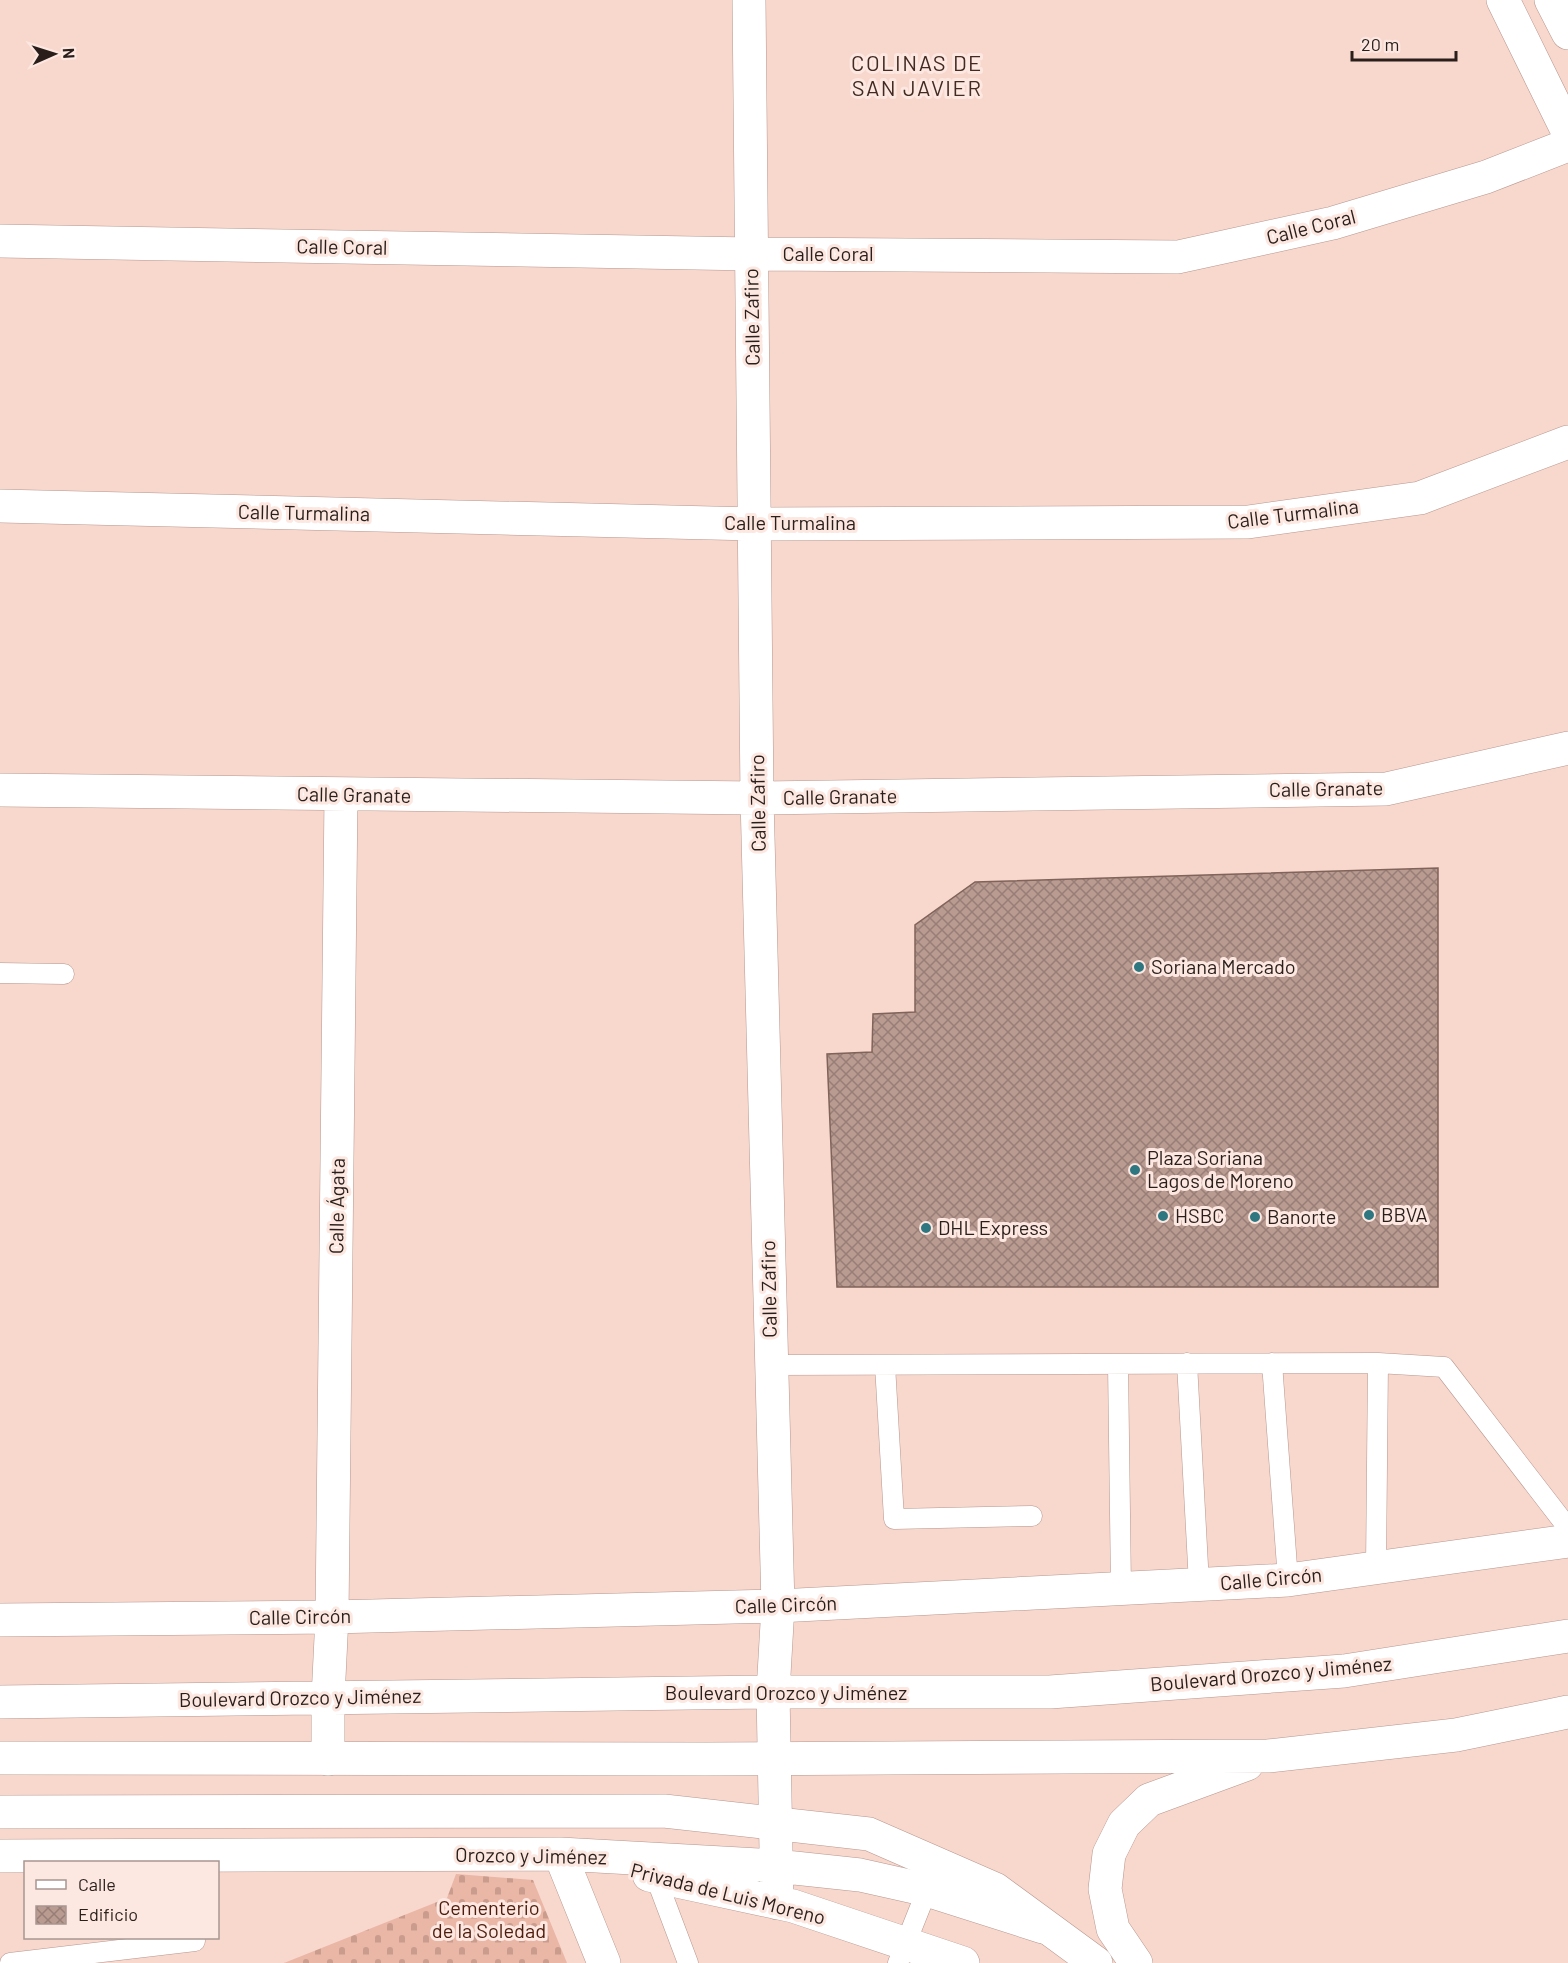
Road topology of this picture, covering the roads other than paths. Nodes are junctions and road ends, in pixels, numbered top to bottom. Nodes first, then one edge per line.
1 (749, 0) edge
2 (1503, 0) edge
3 (1551, 0) edge
4 (1568, 33) edge
5 (1568, 132) edge
6 (1568, 145) edge
7 (0, 241) edge
8 (752, 254) junction
9 (1568, 442) edge
10 (0, 506) edge
11 (754, 524) junction
12 (1568, 748) edge
13 (0, 790) edge
14 (341, 795) junction
15 (757, 798) junction
16 (0, 973) edge
17 (64, 974) dead end
18 (1378, 1362) junction
19 (1187, 1363) junction
20 (1272, 1363) junction
21 (1118, 1364) junction
22 (771, 1365) junction
23 (885, 1365) junction
24 (1032, 1516) dead end
25 (1568, 1528) edge
26 (1568, 1541) edge
27 (1376, 1568) junction
28 (1288, 1580) junction
29 (1199, 1584) junction
30 (1121, 1588) junction
31 (777, 1606) junction
32 (332, 1617) junction
33 (0, 1620) edge
34 (1568, 1636) edge
35 (773, 1692) junction
36 (328, 1698) junction
37 (0, 1702) edge
38 (1568, 1712) edge
39 (1268, 1756) junction
40 (0, 1758) edge
41 (775, 1758) junction
42 (328, 1759) junction
43 (0, 1812) edge
44 (776, 1824) junction
45 (560, 1854) junction
46 (0, 1856) edge
47 (776, 1866) junction
48 (653, 1867) junction
49 (927, 1890) junction
50 (777, 1903) junction
51 (1053, 1930) junction
52 (195, 1941) dead end
53 (902, 1954) edge
54 (10, 1963) edge
55 (604, 1963) edge
56 (688, 1963) edge
57 (963, 1963) edge
58 (1096, 1963) edge
59 (1136, 1963) edge

1 - 8 main road, Calle Zafiro
2 - 5 main road
3 - 4 main road
6 - 8 main road, Calle Coral
7 - 8 main road, Calle Coral
8 - 11 main road, Calle Zafiro
9 - 11 main road, Calle Turmalina
10 - 11 main road, Calle Turmalina
11 - 15 main road, Calle Zafiro
12 - 15 main road, Calle Granate
13 - 14 main road, Calle Granate
14 - 15 main road, Calle Granate
14 - 32 main road, Calle Ágata
15 - 22 main road, Calle Zafiro
16 - 17 lane
18 - 20 lane
18 - 25 lane
18 - 27 lane
19 - 20 lane
19 - 21 lane
19 - 29 lane
20 - 28 lane
21 - 23 lane
21 - 30 lane
22 - 23 lane
22 - 31 main road, Calle Zafiro
23 - 24 lane
26 - 27 main road, Calle Circón
27 - 28 main road, Calle Circón
28 - 29 main road, Calle Circón
29 - 30 main road, Calle Circón
30 - 31 main road, Calle Circón
31 - 32 main road, Calle Circón
31 - 35 main road, Calle Zafiro
32 - 33 main road, Calle Circón
32 - 36 main road, Calle Ágata
34 - 35 main road, Boulevard Orozco y Jiménez
35 - 36 main road, Boulevard Orozco y Jiménez
35 - 41 main road, Calle Zafiro
36 - 37 main road, Boulevard Orozco y Jiménez
36 - 42 main road, Calle Ágata
38 - 39 main road
39 - 41 main road
39 - 59 main road
40 - 42 main road
41 - 42 main road
41 - 44 main road, Calle Zafiro
43 - 44 main road
44 - 47 main road, Calle Zafiro
44 - 51 main road
45 - 46 main road, Orozco y Jiménez
45 - 48 main road, Orozco y Jiménez
45 - 55 main road
47 - 48 main road, Orozco y Jiménez
47 - 49 main road, Orozco y Jiménez
47 - 50 main road, Calle Zafiro
48 - 50 main road, Privada de Luis Moreno
48 - 56 lane
49 - 51 main road, Orozco y Jiménez
49 - 53 lane
50 - 53 main road, Privada de Luis Moreno
51 - 58 main road
52 - 54 lane
53 - 57 main road, Privada de Luis Moreno

